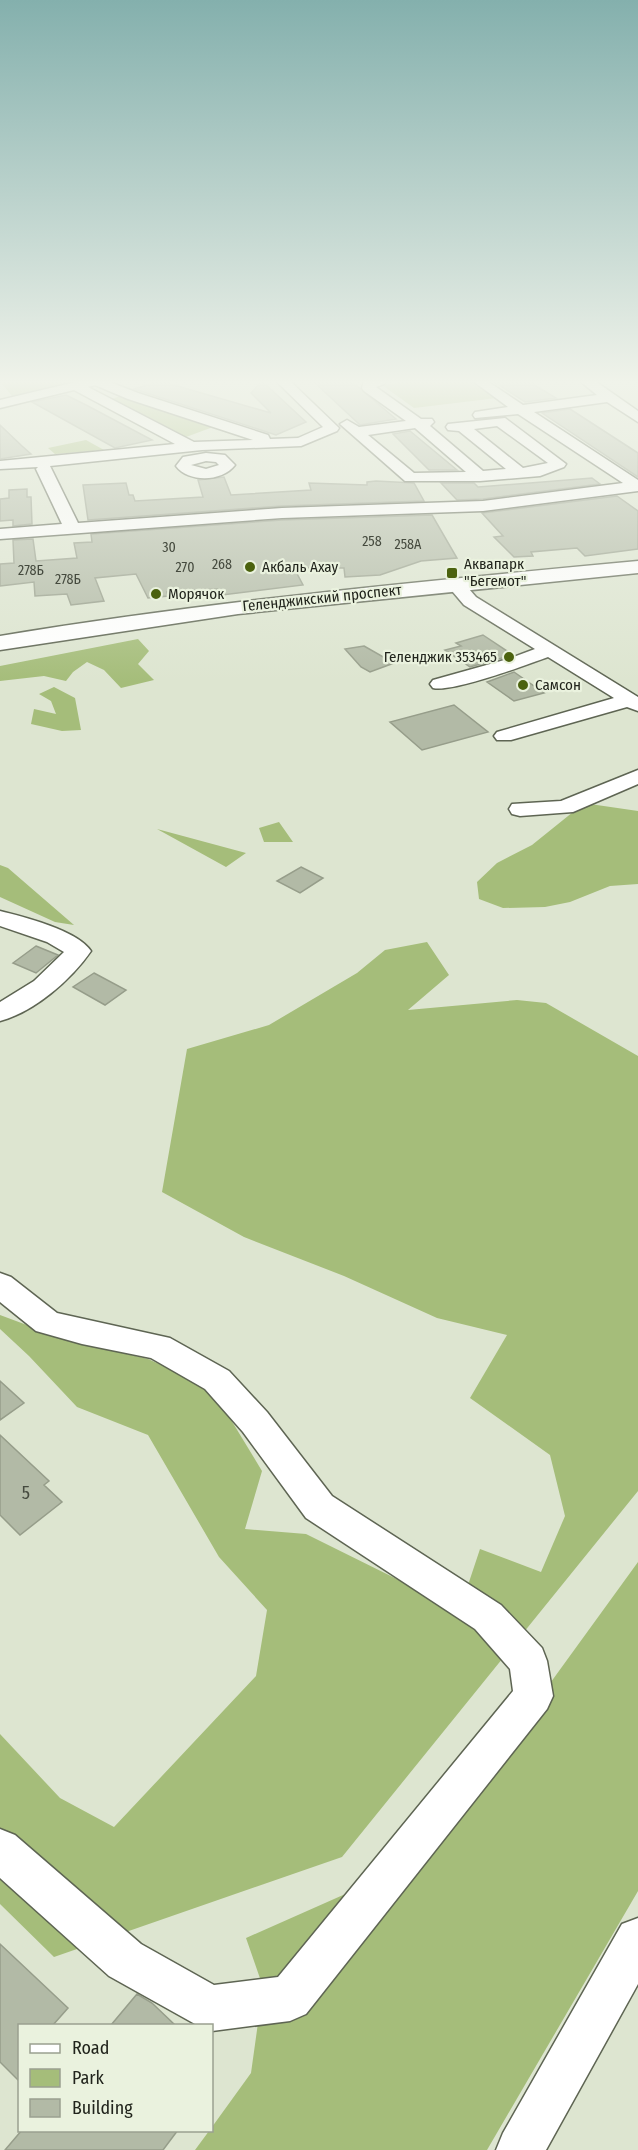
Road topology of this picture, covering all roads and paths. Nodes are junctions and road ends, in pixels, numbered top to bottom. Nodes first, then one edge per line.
1 (50, 481) edge
2 (467, 481) edge
3 (489, 481) edge
4 (577, 481) edge
5 (451, 484) dead end
6 (637, 486) edge
7 (596, 493) junction
8 (505, 505) junction
9 (73, 530) junction
10 (0, 534) edge
11 (635, 568) edge
12 (456, 585) junction
13 (0, 643) edge
14 (549, 650) junction
15 (440, 684) dead end
16 (633, 703) edge
17 (504, 736) dead end
18 (638, 776) edge
19 (520, 809) dead end
20 (0, 918) edge
21 (0, 1013) edge
22 (0, 1285) edge
23 (0, 1850) edge
24 (638, 1940) edge
25 (520, 2150) edge

1 - 9 street
2 - 5 street
3 - 8 street
4 - 7 street
6 - 7 street
7 - 8 street
8 - 9 street
9 - 10 street
11 - 12 main road, Геленджикский проспект
12 - 13 main road, Геленджикский проспект
12 - 14 street
14 - 15 street
14 - 16 street
16 - 17 street
18 - 19 street
20 - 21 street
22 - 23 street
24 - 25 street

